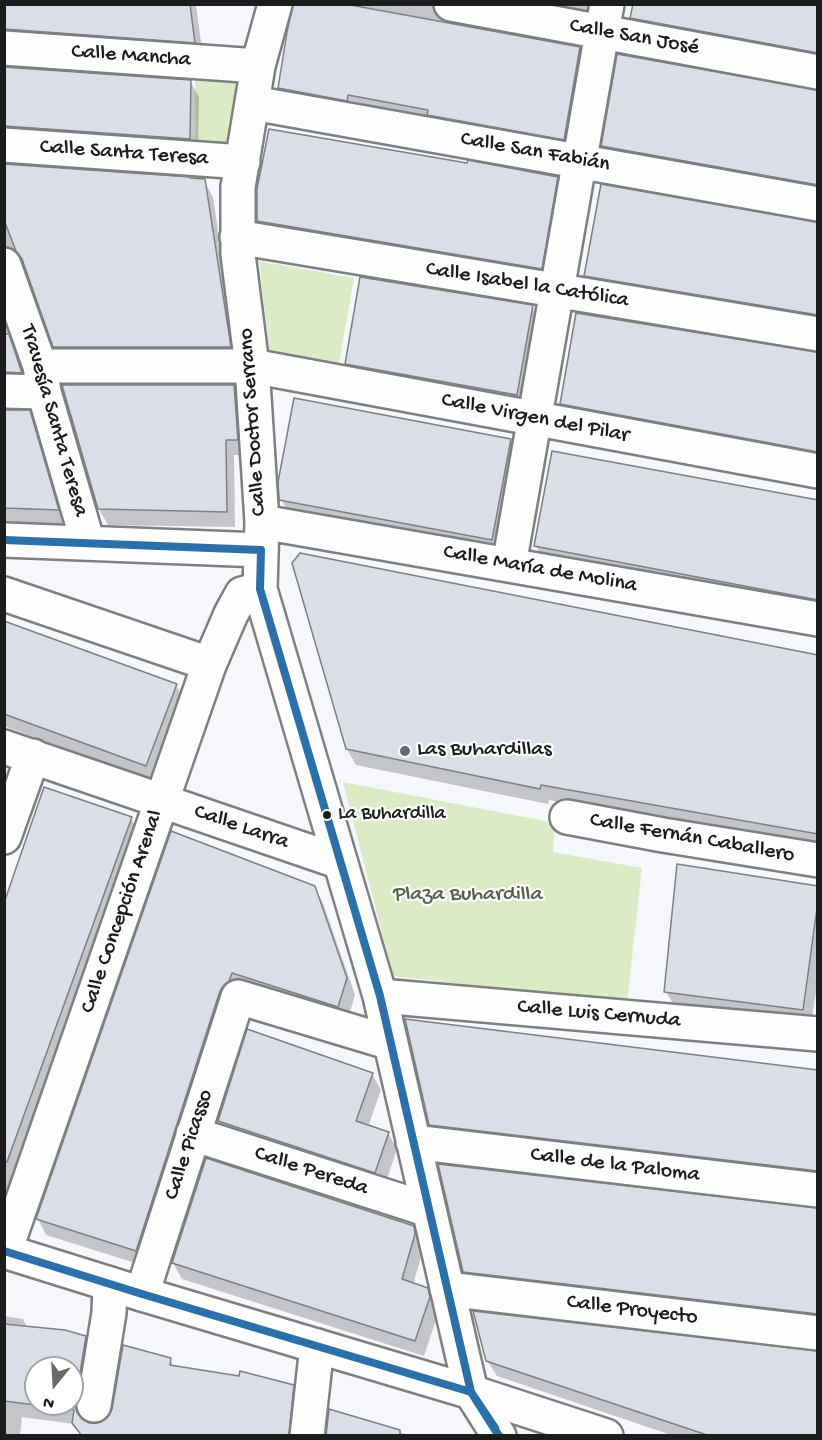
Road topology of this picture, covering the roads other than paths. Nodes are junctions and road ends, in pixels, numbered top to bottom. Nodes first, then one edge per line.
1 (275, 4) edge
2 (452, 4) edge
3 (604, 18) edge
4 (4, 48) edge
5 (258, 66) junction
6 (818, 72) edge
7 (253, 103) junction
8 (4, 145) edge
9 (580, 161) junction
10 (243, 162) junction
11 (818, 204) edge
12 (237, 237) junction
13 (4, 265) edge
14 (557, 291) junction
15 (15, 321) edge
16 (818, 334) edge
17 (252, 366) junction
18 (42, 379) junction
19 (4, 391) edge
20 (535, 419) junction
21 (818, 471) edge
22 (262, 536) junction
23 (4, 540) edge
24 (88, 543) junction
25 (509, 565) junction
26 (260, 589) junction
27 (4, 594) edge
28 (818, 619) edge
29 (209, 665) junction
30 (19, 752) edge
31 (161, 801) junction
32 (567, 817) dead end
33 (4, 837) edge
34 (818, 860) edge
35 (340, 862) junction
36 (380, 996) junction
37 (818, 1034) edge
38 (391, 1043) junction
39 (193, 1134) junction
40 (413, 1142) junction
41 (818, 1190) edge
42 (429, 1210) junction
43 (5, 1251) edge
44 (110, 1284) junction
45 (447, 1289) junction
46 (142, 1294) junction
47 (818, 1333) edge
48 (317, 1346) junction
49 (471, 1392) junction
50 (94, 1405) dead end
51 (307, 1436) edge
52 (499, 1436) edge
53 (606, 1436) edge

1 - 5 street, Calle Doctor Serrano
2 - 3 street, Calle San José
3 - 6 street, Calle San José
3 - 9 street
4 - 5 street, Calle Mancha
5 - 7 street, Calle Doctor Serrano
7 - 9 street, Calle San Fabián
7 - 10 street, Calle Doctor Serrano
8 - 10 street, Calle Santa Teresa
9 - 11 street, Calle San Fabián
9 - 14 street
10 - 12 street, Calle Doctor Serrano
12 - 14 street, Calle Isabel la Católica
12 - 17 street, Calle Doctor Serrano
13 - 15 street, Travesía Santa Teresa
14 - 16 street, Calle Isabel la Católica
14 - 20 street
15 - 18 street, Travesía Santa Teresa
17 - 18 street, Calle Virgen del Pilar
17 - 20 street, Calle Virgen del Pilar
17 - 22 street, Calle Doctor Serrano
18 - 19 street, Calle Virgen del Pilar
18 - 24 street, Travesía Santa Teresa
20 - 21 street, Calle Virgen del Pilar
20 - 25 street
22 - 24 street, Calle María de Molina
22 - 25 street, Calle María de Molina
22 - 26 street, Calle Doctor Serrano
23 - 24 street, Calle María de Molina
25 - 28 street, Calle María de Molina
26 - 29 street, Calle Concepción Arenal
26 - 35 street, Calle Doctor Serrano
27 - 29 street
29 - 31 street, Calle Concepción Arenal
30 - 31 street, Calle Larra
30 - 33 street
31 - 35 street, Calle Larra
31 - 43 street, Calle Concepción Arenal
32 - 34 street, Calle Fernán Caballero
35 - 36 street, Calle Doctor Serrano
36 - 37 street, Calle Luis Cernuda
36 - 38 street, Calle Doctor Serrano
38 - 39 street, Calle Picasso
38 - 40 street, Calle Doctor Serrano
39 - 42 street, Calle Pereda
39 - 46 street, Calle Picasso
40 - 41 street, Calle de la Paloma
40 - 42 street, Calle Doctor Serrano
42 - 45 street, Calle Doctor Serrano
43 - 44 street
44 - 46 street
44 - 50 street
45 - 47 street, Calle Proyecto
45 - 49 street, Calle Doctor Serrano
46 - 48 street
48 - 49 street
48 - 51 street
49 - 52 street, Calle Doctor Serrano
49 - 53 street

